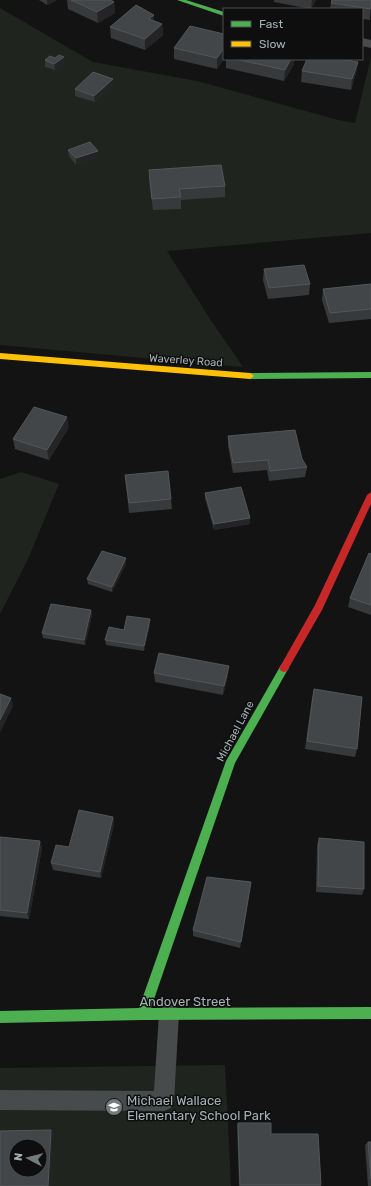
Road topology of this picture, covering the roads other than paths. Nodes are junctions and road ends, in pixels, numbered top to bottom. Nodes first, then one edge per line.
1 (180, 0) edge
2 (223, 14) edge
3 (0, 356) edge
4 (371, 375) edge
5 (371, 494) edge
6 (371, 1013) edge
7 (143, 1014) junction
8 (168, 1014) junction
9 (0, 1017) edge
10 (0, 1100) edge

1 - 2 street
3 - 4 street, Waverley Road
5 - 7 street, Michael Lane
6 - 8 street, Andover Street
7 - 8 street, Andover Street
7 - 9 street, Andover Street
8 - 10 lane

